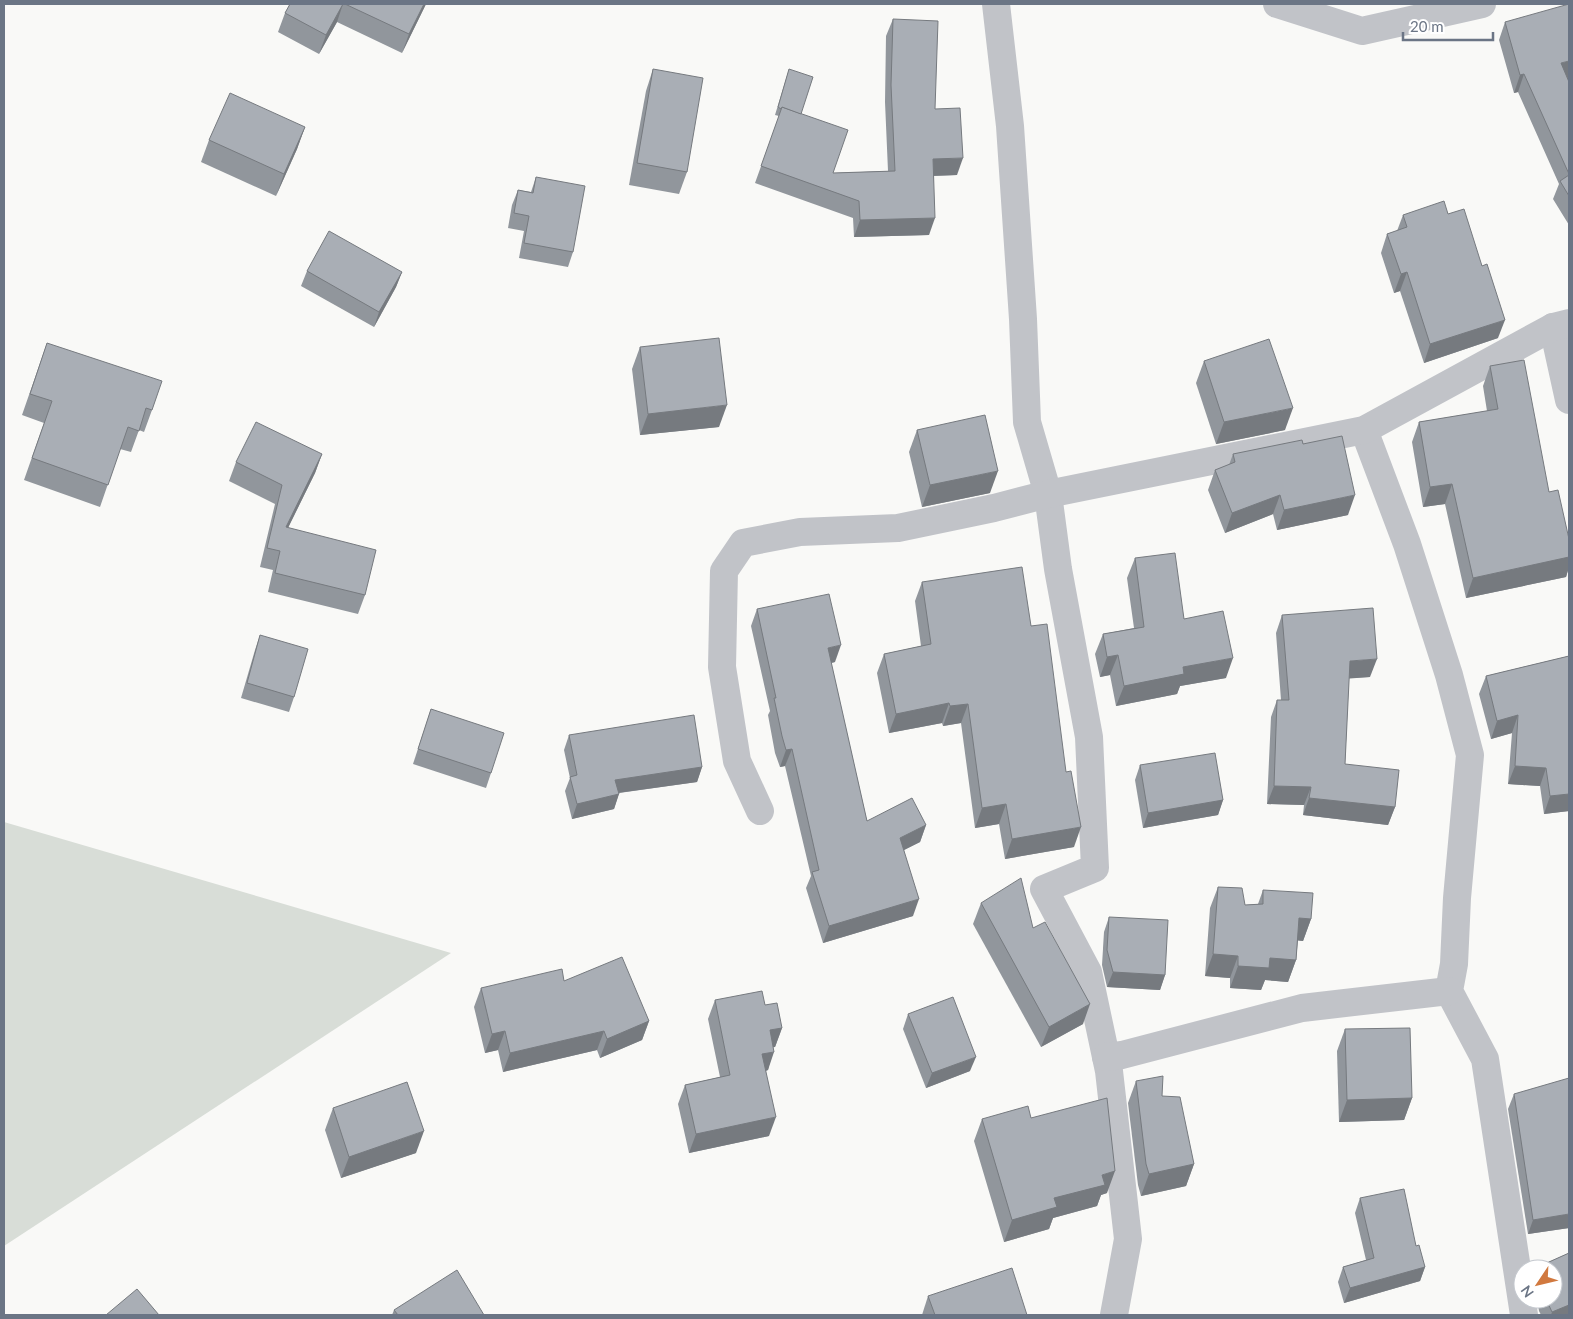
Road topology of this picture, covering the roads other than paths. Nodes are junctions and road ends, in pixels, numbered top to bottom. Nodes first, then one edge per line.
1 (996, 4) edge
2 (1277, 4) edge
3 (1482, 4) edge
4 (1561, 325) edge
5 (1569, 400) edge
6 (1364, 430) junction
7 (1048, 494) junction
8 (760, 811) dead end
9 (1448, 991) junction
10 (1106, 1057) junction
11 (1114, 1315) edge
12 (1524, 1315) edge

1 - 7 street
2 - 3 street
4 - 5 street
4 - 6 street
6 - 7 street
6 - 9 street
7 - 8 street
7 - 10 street
9 - 10 street
9 - 12 street
10 - 11 street

